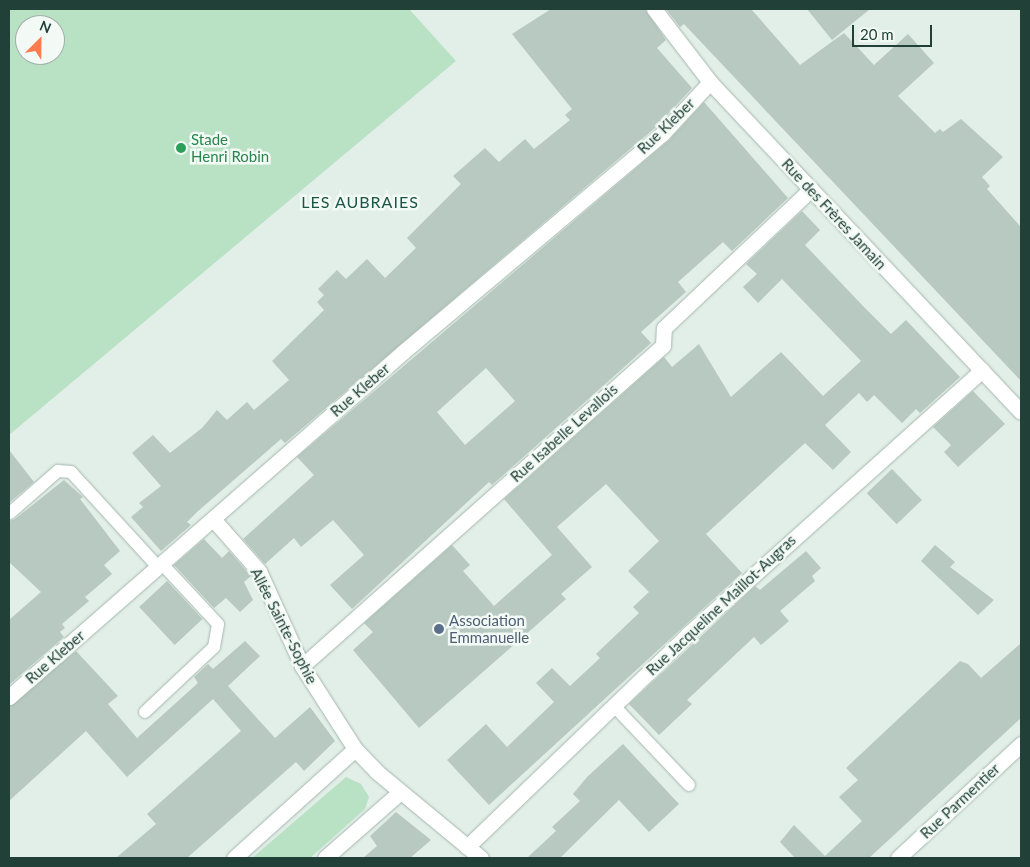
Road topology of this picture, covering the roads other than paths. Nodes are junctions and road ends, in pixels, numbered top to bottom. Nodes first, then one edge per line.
1 (654, 9) edge
2 (710, 82) junction
3 (810, 189) junction
4 (982, 370) junction
5 (1021, 412) edge
6 (10, 513) edge
7 (213, 519) junction
8 (160, 565) junction
9 (302, 666) junction
10 (9, 697) edge
11 (617, 702) junction
12 (145, 712) dead end
13 (1021, 744) edge
14 (355, 749) junction
15 (689, 785) dead end
16 (400, 792) junction
17 (467, 846) junction
18 (234, 858) edge
19 (326, 858) edge
20 (481, 858) edge
21 (898, 858) edge

1 - 2 street, Rue des Frères Jamain
2 - 3 street, Rue des Frères Jamain
2 - 7 street, Rue Kleber
3 - 4 street, Rue des Frères Jamain
3 - 9 street, Rue Isabelle Levallois
4 - 5 street, Rue des Frères Jamain
4 - 11 street, Rue Jacqueline Maillot-Augras
6 - 8 lane
7 - 8 street, Rue Kleber
7 - 9 street, Allée Sainte-Sophie
8 - 10 street, Rue Kleber
8 - 12 lane
9 - 14 street, Allée Sainte-Sophie
11 - 15 lane
11 - 17 street, Rue Jacqueline Maillot-Augras
13 - 21 street, Rue Parmentier
14 - 16 street, Allée Sainte-Sophie
14 - 18 street
16 - 17 street, Allée Sainte-Sophie
16 - 19 street
17 - 20 street, Allée Sainte-Sophie

